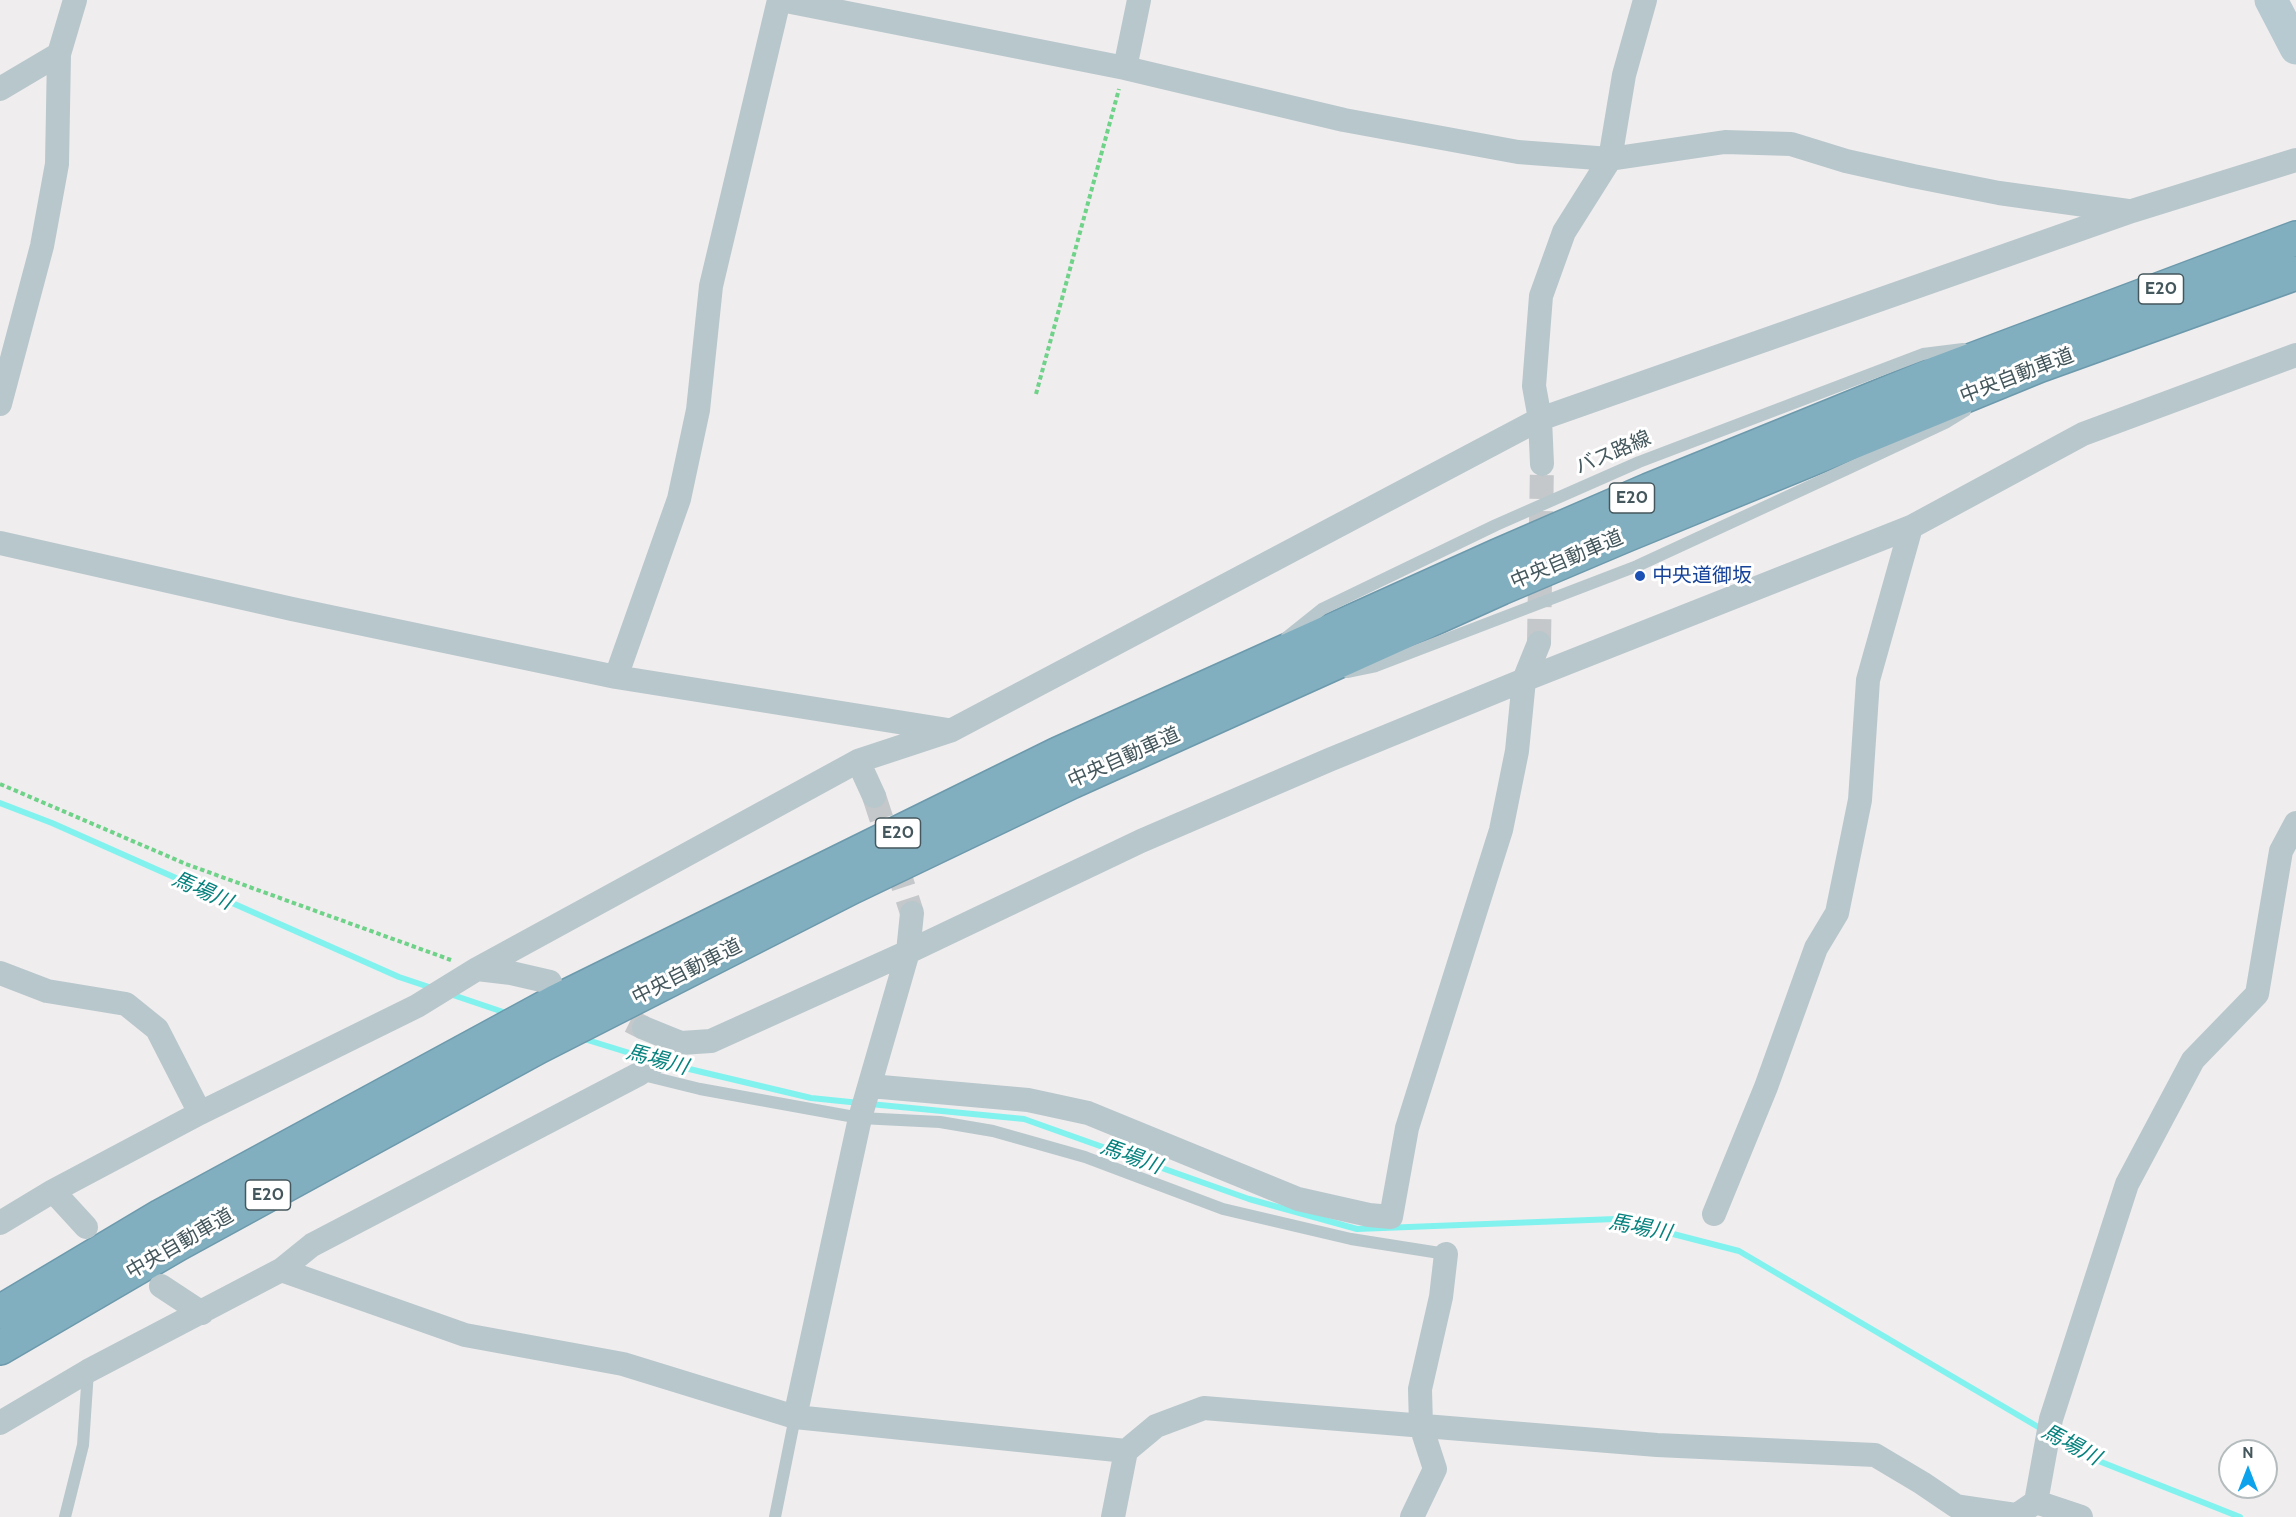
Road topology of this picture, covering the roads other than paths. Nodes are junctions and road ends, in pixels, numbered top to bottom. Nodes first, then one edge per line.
1 (75, 0) edge
2 (780, 0) edge
3 (1139, 0) edge
4 (1645, 0) edge
5 (2271, 0) edge
6 (2296, 48) edge
7 (59, 54) junction
8 (1125, 68) junction
9 (0, 89) edge
10 (1610, 159) junction
11 (2296, 160) edge
12 (2132, 211) junction
13 (2296, 238) edge
14 (2296, 273) edge
15 (2032, 353) junction
16 (2296, 355) edge
17 (0, 404) edge
18 (1540, 419) junction
19 (1542, 464) tunnel mouth
20 (1911, 527) junction
21 (0, 543) edge
22 (1539, 643) tunnel mouth
23 (616, 677) junction
24 (1524, 680) junction
25 (952, 730) junction
26 (858, 761) junction
27 (873, 796) tunnel mouth
28 (2296, 823) edge
29 (912, 913) tunnel mouth
30 (908, 952) junction
31 (477, 969) junction
32 (0, 973) edge
33 (553, 992) junction
34 (644, 1028) tunnel mouth
35 (674, 1048) junction
36 (642, 1071) junction
37 (865, 1102) junction
38 (200, 1113) junction
39 (53, 1191) junction
40 (1295, 1212) junction
41 (1714, 1214) dead end
42 (0, 1222) edge
43 (86, 1227) dead end
44 (1446, 1254) joint
45 (281, 1270) junction
46 (161, 1286) dead end
47 (0, 1312) edge
48 (202, 1313) junction
49 (0, 1348) edge
50 (88, 1371) junction
51 (795, 1417) junction
52 (0, 1423) edge
53 (1421, 1426) junction
54 (1126, 1451) junction
55 (2036, 1502) junction
56 (1955, 1511) edge
57 (65, 1517) edge
58 (775, 1517) edge
59 (1113, 1517) edge
60 (1412, 1517) edge
61 (2081, 1517) edge

1 - 7 street
2 - 8 street
2 - 23 street
3 - 8 street
4 - 10 street
5 - 6 main road
7 - 9 street
7 - 17 street
8 - 10 street
10 - 12 street
10 - 18 street
11 - 12 street
12 - 18 street
13 - 15 highway, 中央自動車道 / E20
14 - 15 highway, 中央自動車道 / E20
15 - 33 highway, 中央自動車道 / E20
15 - 49 highway, 中央自動車道 / E20
16 - 20 street
18 - 19 street
18 - 25 street
20 - 24 street
20 - 41 street
21 - 23 street
22 - 24 street
23 - 25 street
24 - 30 street
24 - 40 street
25 - 26 street
26 - 27 street
26 - 31 street
28 - 55 street
29 - 30 street
30 - 35 street
30 - 37 street
31 - 33 street
31 - 38 street
32 - 38 street
33 - 47 highway, 中央自動車道 / E20
34 - 35 street
35 - 36 street
36 - 37 lane
36 - 45 street
37 - 40 lane
37 - 40 street
37 - 51 street
38 - 39 street
39 - 42 street
39 - 43 street
40 - 44 lane
44 - 53 street
45 - 48 street
45 - 51 street
46 - 48 street
48 - 50 street
50 - 52 street
50 - 57 lane
51 - 54 street
51 - 58 lane
53 - 54 street
53 - 56 street
53 - 60 street
54 - 59 street
55 - 56 street
55 - 61 street

